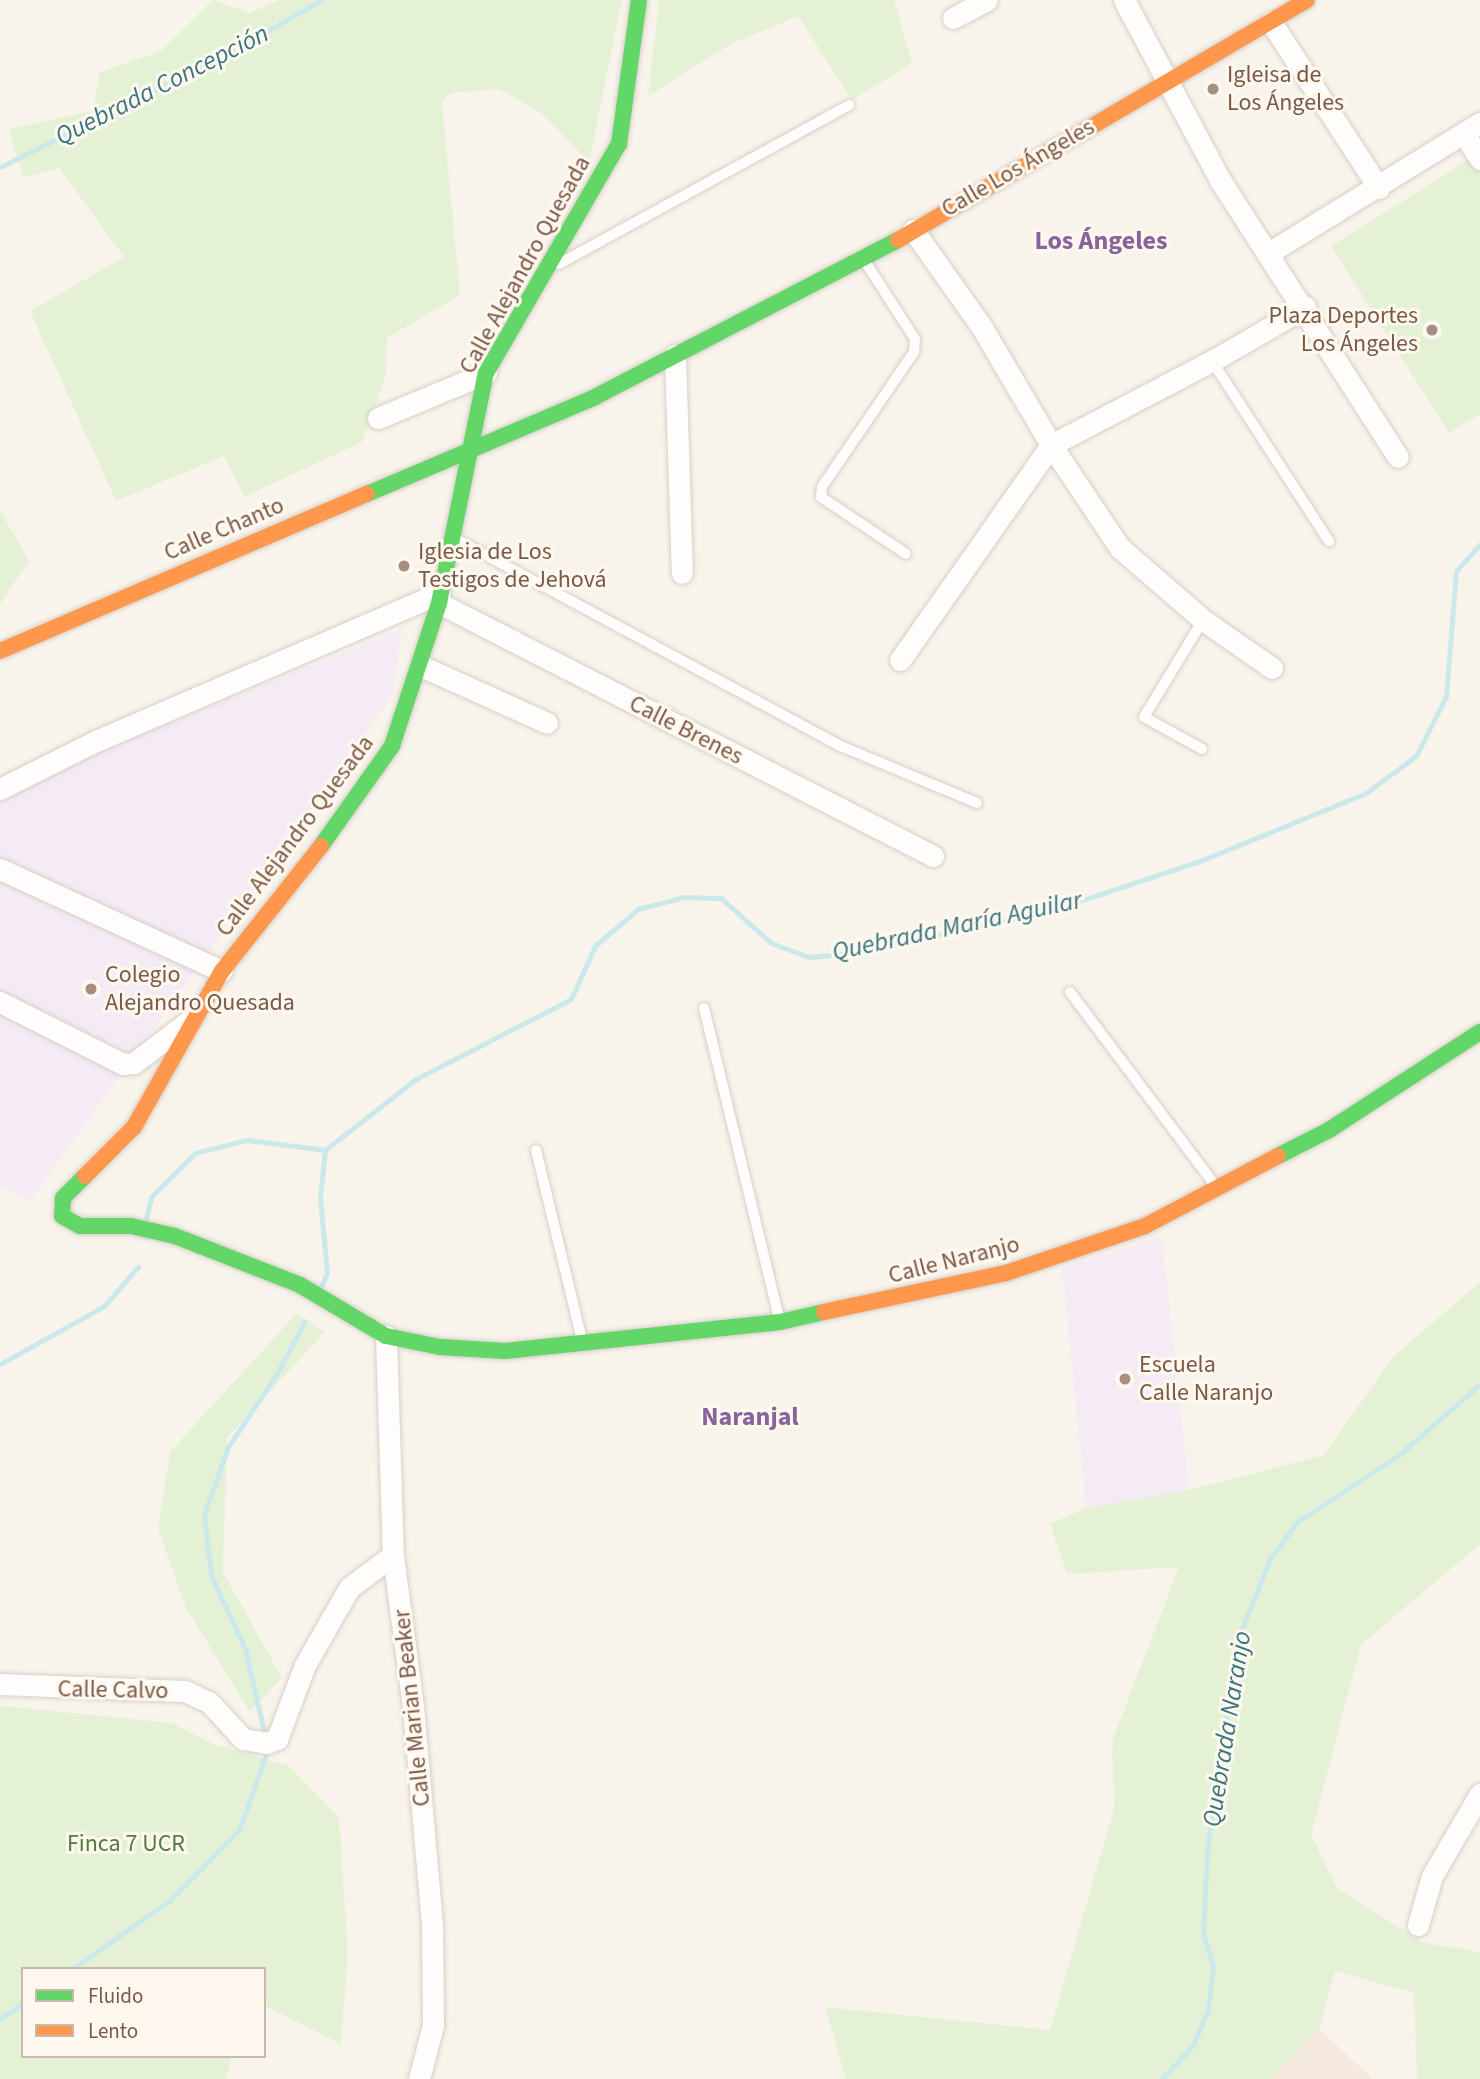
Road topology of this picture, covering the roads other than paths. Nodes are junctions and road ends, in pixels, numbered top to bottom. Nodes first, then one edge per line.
1 (639, 0) edge
2 (987, 0) edge
3 (1124, 0) edge
4 (1307, 0) edge
5 (1279, 11) edge
6 (953, 18) dead end
7 (1167, 80) junction
8 (849, 105) dead end
9 (1472, 128) edge
10 (1480, 159) edge
11 (1380, 188) junction
12 (913, 230) junction
13 (1270, 252) junction
14 (865, 260) junction
15 (544, 272) junction
16 (1305, 307) junction
17 (675, 355) junction
18 (1212, 361) junction
19 (486, 373) junction
20 (378, 418) dead end
21 (1051, 445) junction
22 (467, 450) junction
23 (1398, 457) dead end
24 (454, 537) junction
25 (1329, 541) dead end
26 (906, 554) dead end
27 (682, 573) dead end
28 (439, 598) junction
29 (1203, 620) junction
30 (0, 651) edge
31 (900, 660) dead end
32 (421, 666) junction
33 (1272, 668) dead end
34 (547, 723) dead end
35 (1202, 749) dead end
36 (0, 789) edge
37 (977, 803) dead end
38 (933, 856) dead end
39 (0, 869) edge
40 (222, 971) junction
41 (1070, 992) dead end
42 (0, 1002) edge
43 (704, 1008) dead end
44 (197, 1015) junction
45 (1480, 1032) edge
46 (536, 1150) dead end
47 (1219, 1190) junction
48 (780, 1322) junction
49 (386, 1336) junction
50 (582, 1342) junction
51 (393, 1555) junction
52 (0, 1684) edge
53 (1476, 1806) edge
54 (1418, 1925) dead end
55 (419, 2079) edge

1 - 15 street, Calle Alejandro Quesada
2 - 6 street
3 - 7 street
4 - 5 street, Calle Los Ángeles
5 - 7 street, Calle Los Ángeles
5 - 11 street
7 - 12 street, Calle Los Ángeles
7 - 13 street
8 - 15 lane
9 - 10 street
9 - 11 street
11 - 13 street
12 - 14 street, Calle Los Ángeles
12 - 21 street
13 - 16 street
14 - 17 street, Calle Los Ángeles
14 - 26 lane
15 - 19 street, Calle Alejandro Quesada
16 - 18 street
16 - 23 street
17 - 22 street, Calle Los Ángeles
17 - 27 street
18 - 21 street
18 - 25 lane
19 - 20 street
19 - 22 street, Calle Alejandro Quesada
21 - 29 street
21 - 31 street
22 - 24 street, Calle Alejandro Quesada
22 - 30 street, Calle Chanto
24 - 28 street, Calle Alejandro Quesada
24 - 37 lane
28 - 32 street, Calle Alejandro Quesada
28 - 36 street
28 - 38 street, Calle Brenes
29 - 33 street
29 - 35 lane
32 - 34 street
32 - 40 street, Calle Alejandro Quesada
39 - 40 street
40 - 44 street, Calle Alejandro Quesada
41 - 47 lane
42 - 44 street
43 - 48 lane
44 - 49 street, Calle Alejandro Quesada
45 - 47 street, Calle Naranjo
46 - 50 lane
47 - 48 street, Calle Naranjo
48 - 50 street, Calle Naranjo
49 - 50 street, Calle Naranjo
49 - 51 street, Calle Marian Beaker
51 - 52 street, Calle Calvo
51 - 55 street, Calle Marian Beaker
53 - 54 street

